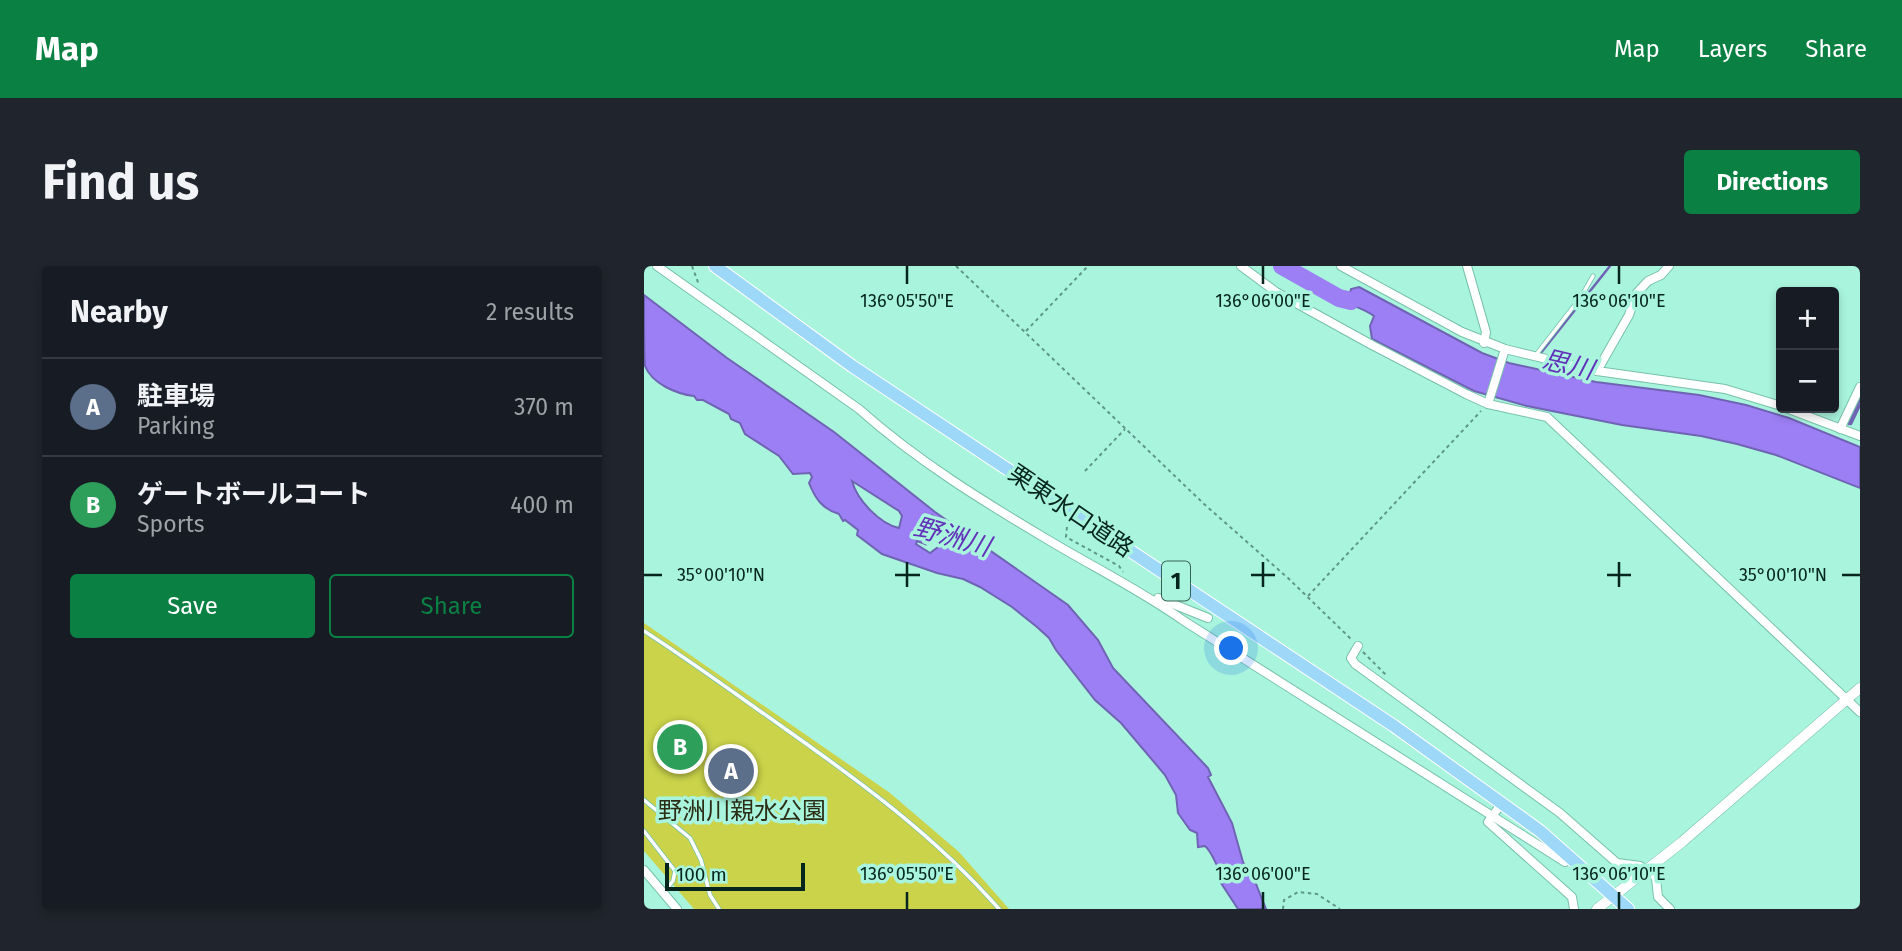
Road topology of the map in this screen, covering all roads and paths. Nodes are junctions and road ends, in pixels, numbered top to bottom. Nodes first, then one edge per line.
1 (657, 266) edge
2 (715, 266) edge
3 (956, 266) edge
4 (1088, 266) edge
5 (1241, 266) edge
6 (1341, 266) edge
7 (1467, 266) edge
8 (1669, 266) edge
9 (1593, 276) dead end
10 (1026, 332) junction
11 (1484, 342) junction
12 (1504, 351) junction
13 (1534, 358) junction
14 (1597, 371) junction
15 (1860, 387) edge
16 (1489, 401) junction
17 (1776, 405) edge
18 (1799, 413) edge
19 (1125, 429) junction
20 (1840, 429) junction
21 (1860, 436) edge
22 (1086, 471) dead end
23 (1067, 527) dead end
24 (1122, 580) junction
25 (1144, 593) junction
26 (1307, 597) junction
27 (1208, 618) dead end
28 (644, 631) edge
29 (1358, 646) junction
30 (1387, 676) dead end
31 (1860, 688) edge
32 (1847, 700) junction
33 (1860, 712) edge
34 (644, 800) edge
35 (1502, 803) junction
36 (1493, 817) junction
37 (644, 831) edge
38 (1565, 862) dead end
39 (1647, 869) junction
40 (644, 870) edge
41 (664, 892) junction
42 (1614, 896) junction
43 (677, 909) edge
44 (719, 909) edge
45 (999, 909) edge
46 (1283, 909) edge
47 (1340, 909) edge
48 (1574, 909) edge
49 (1597, 909) edge
50 (1628, 909) edge
51 (1670, 909) edge

1 - 24 street
2 - 35 highway, 栗東水口道路 / 1
3 - 10 path
4 - 10 path
5 - 16 street
6 - 11 street
7 - 11 street
8 - 14 street
9 - 13 lane
10 - 19 path
11 - 12 street
12 - 13 street
12 - 16 street
13 - 14 street
14 - 17 street
15 - 20 street
16 - 26 path
16 - 32 street
18 - 20 street
19 - 22 path
19 - 26 path
20 - 21 street
23 - 24 path
24 - 25 street
25 - 27 street
25 - 36 street
26 - 29 path
28 - 45 lane
29 - 30 path
29 - 39 street
31 - 32 street
32 - 33 street
32 - 39 street
34 - 44 lane
35 - 36 street
35 - 42 highway, 栗東水口道路 / 1
36 - 38 street
36 - 48 street
37 - 41 lane
39 - 42 street
39 - 51 street
40 - 41 street
41 - 43 street
42 - 49 street
42 - 50 highway, 栗東水口道路 / 1
46 - 47 path

